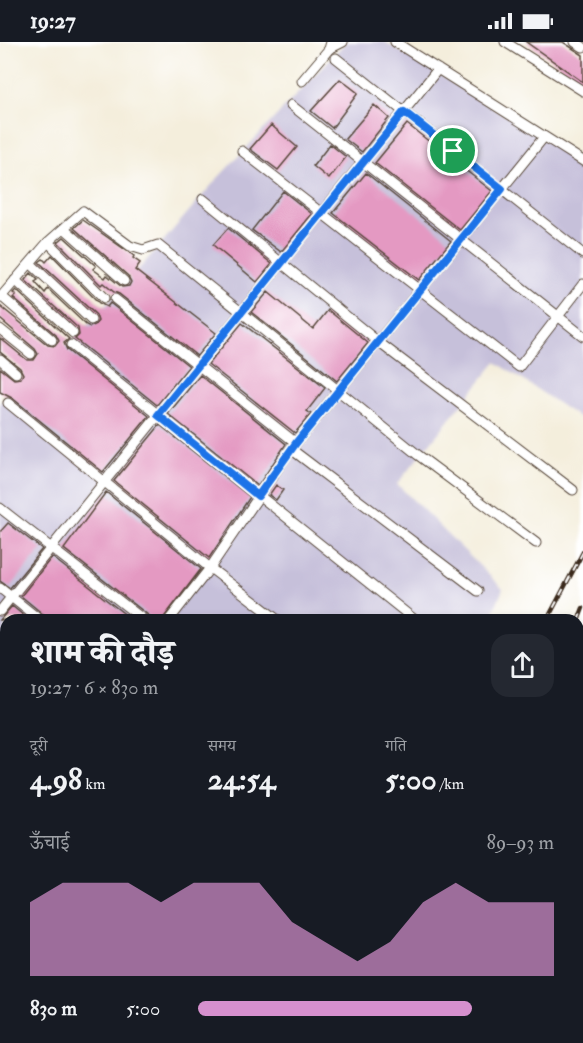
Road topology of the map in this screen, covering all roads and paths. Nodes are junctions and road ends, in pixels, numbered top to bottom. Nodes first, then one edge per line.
1 (343, 42) edge
2 (395, 42) edge
3 (505, 42) edge
4 (524, 42) edge
5 (575, 42) edge
6 (330, 45) edge
7 (583, 47) edge
8 (519, 51) junction
9 (336, 58) dead end
10 (438, 69) junction
11 (302, 81) dead end
12 (583, 91) edge
13 (291, 105) dead end
14 (404, 112) junction
15 (544, 137) junction
16 (242, 151) dead end
17 (583, 161) edge
18 (364, 162) junction
19 (502, 189) junction
20 (202, 199) dead end
21 (322, 214) junction
22 (64, 228) junction
23 (462, 240) junction
24 (48, 242) junction
25 (583, 254) edge
26 (30, 263) junction
27 (280, 263) junction
28 (15, 280) junction
29 (124, 281) dead end
30 (583, 284) edge
31 (421, 291) junction
32 (1, 297) edge
33 (104, 298) dead end
34 (115, 298) dead end
35 (241, 312) junction
36 (558, 316) junction
37 (91, 320) dead end
38 (0, 329) edge
39 (73, 333) dead end
40 (583, 336) edge
41 (52, 340) dead end
42 (378, 341) junction
43 (71, 345) dead end
44 (31, 354) dead end
45 (0, 360) edge
46 (198, 365) junction
47 (16, 373) dead end
48 (338, 391) junction
49 (8, 403) dead end
50 (158, 415) junction
51 (294, 446) junction
52 (103, 483) junction
53 (573, 490) dead end
54 (258, 496) junction
55 (0, 508) edge
56 (536, 543) dead end
57 (51, 548) junction
58 (210, 568) junction
59 (0, 588) edge
60 (478, 591) dead end
61 (11, 597) junction
62 (0, 611) edge
63 (32, 614) edge
64 (136, 614) edge
65 (175, 614) edge
66 (270, 614) edge
67 (407, 614) edge

1 - 6 street
2 - 10 street
3 - 8 street
4 - 8 street
5 - 7 street
6 - 11 street
8 - 12 street
9 - 14 street
10 - 14 street
10 - 15 street
13 - 18 street
14 - 18 street
14 - 19 street
15 - 17 street
15 - 19 street
16 - 21 street
18 - 21 street
18 - 23 street
19 - 23 street
19 - 25 street
20 - 27 street
21 - 27 street
21 - 31 street
22 - 24 street
22 - 29 street
22 - 35 street
23 - 31 street
23 - 36 street
24 - 26 street
24 - 33 street
26 - 28 street
26 - 37 street
27 - 35 street
27 - 42 street
28 - 32 street
28 - 39 street
30 - 36 street
31 - 36 street
31 - 42 street
32 - 41 street
34 - 46 street
35 - 46 street
35 - 48 street
36 - 40 street
38 - 44 street
42 - 48 street
42 - 53 street
43 - 50 street
45 - 47 street
46 - 50 street
46 - 51 street
48 - 51 street
48 - 56 street
49 - 52 street
50 - 52 street
50 - 54 street
51 - 54 street
51 - 60 street
52 - 57 street
52 - 58 street
54 - 58 street
54 - 67 street
55 - 57 street
57 - 61 street
57 - 64 street
58 - 65 street
58 - 66 street
59 - 61 street
61 - 62 street
61 - 63 street

